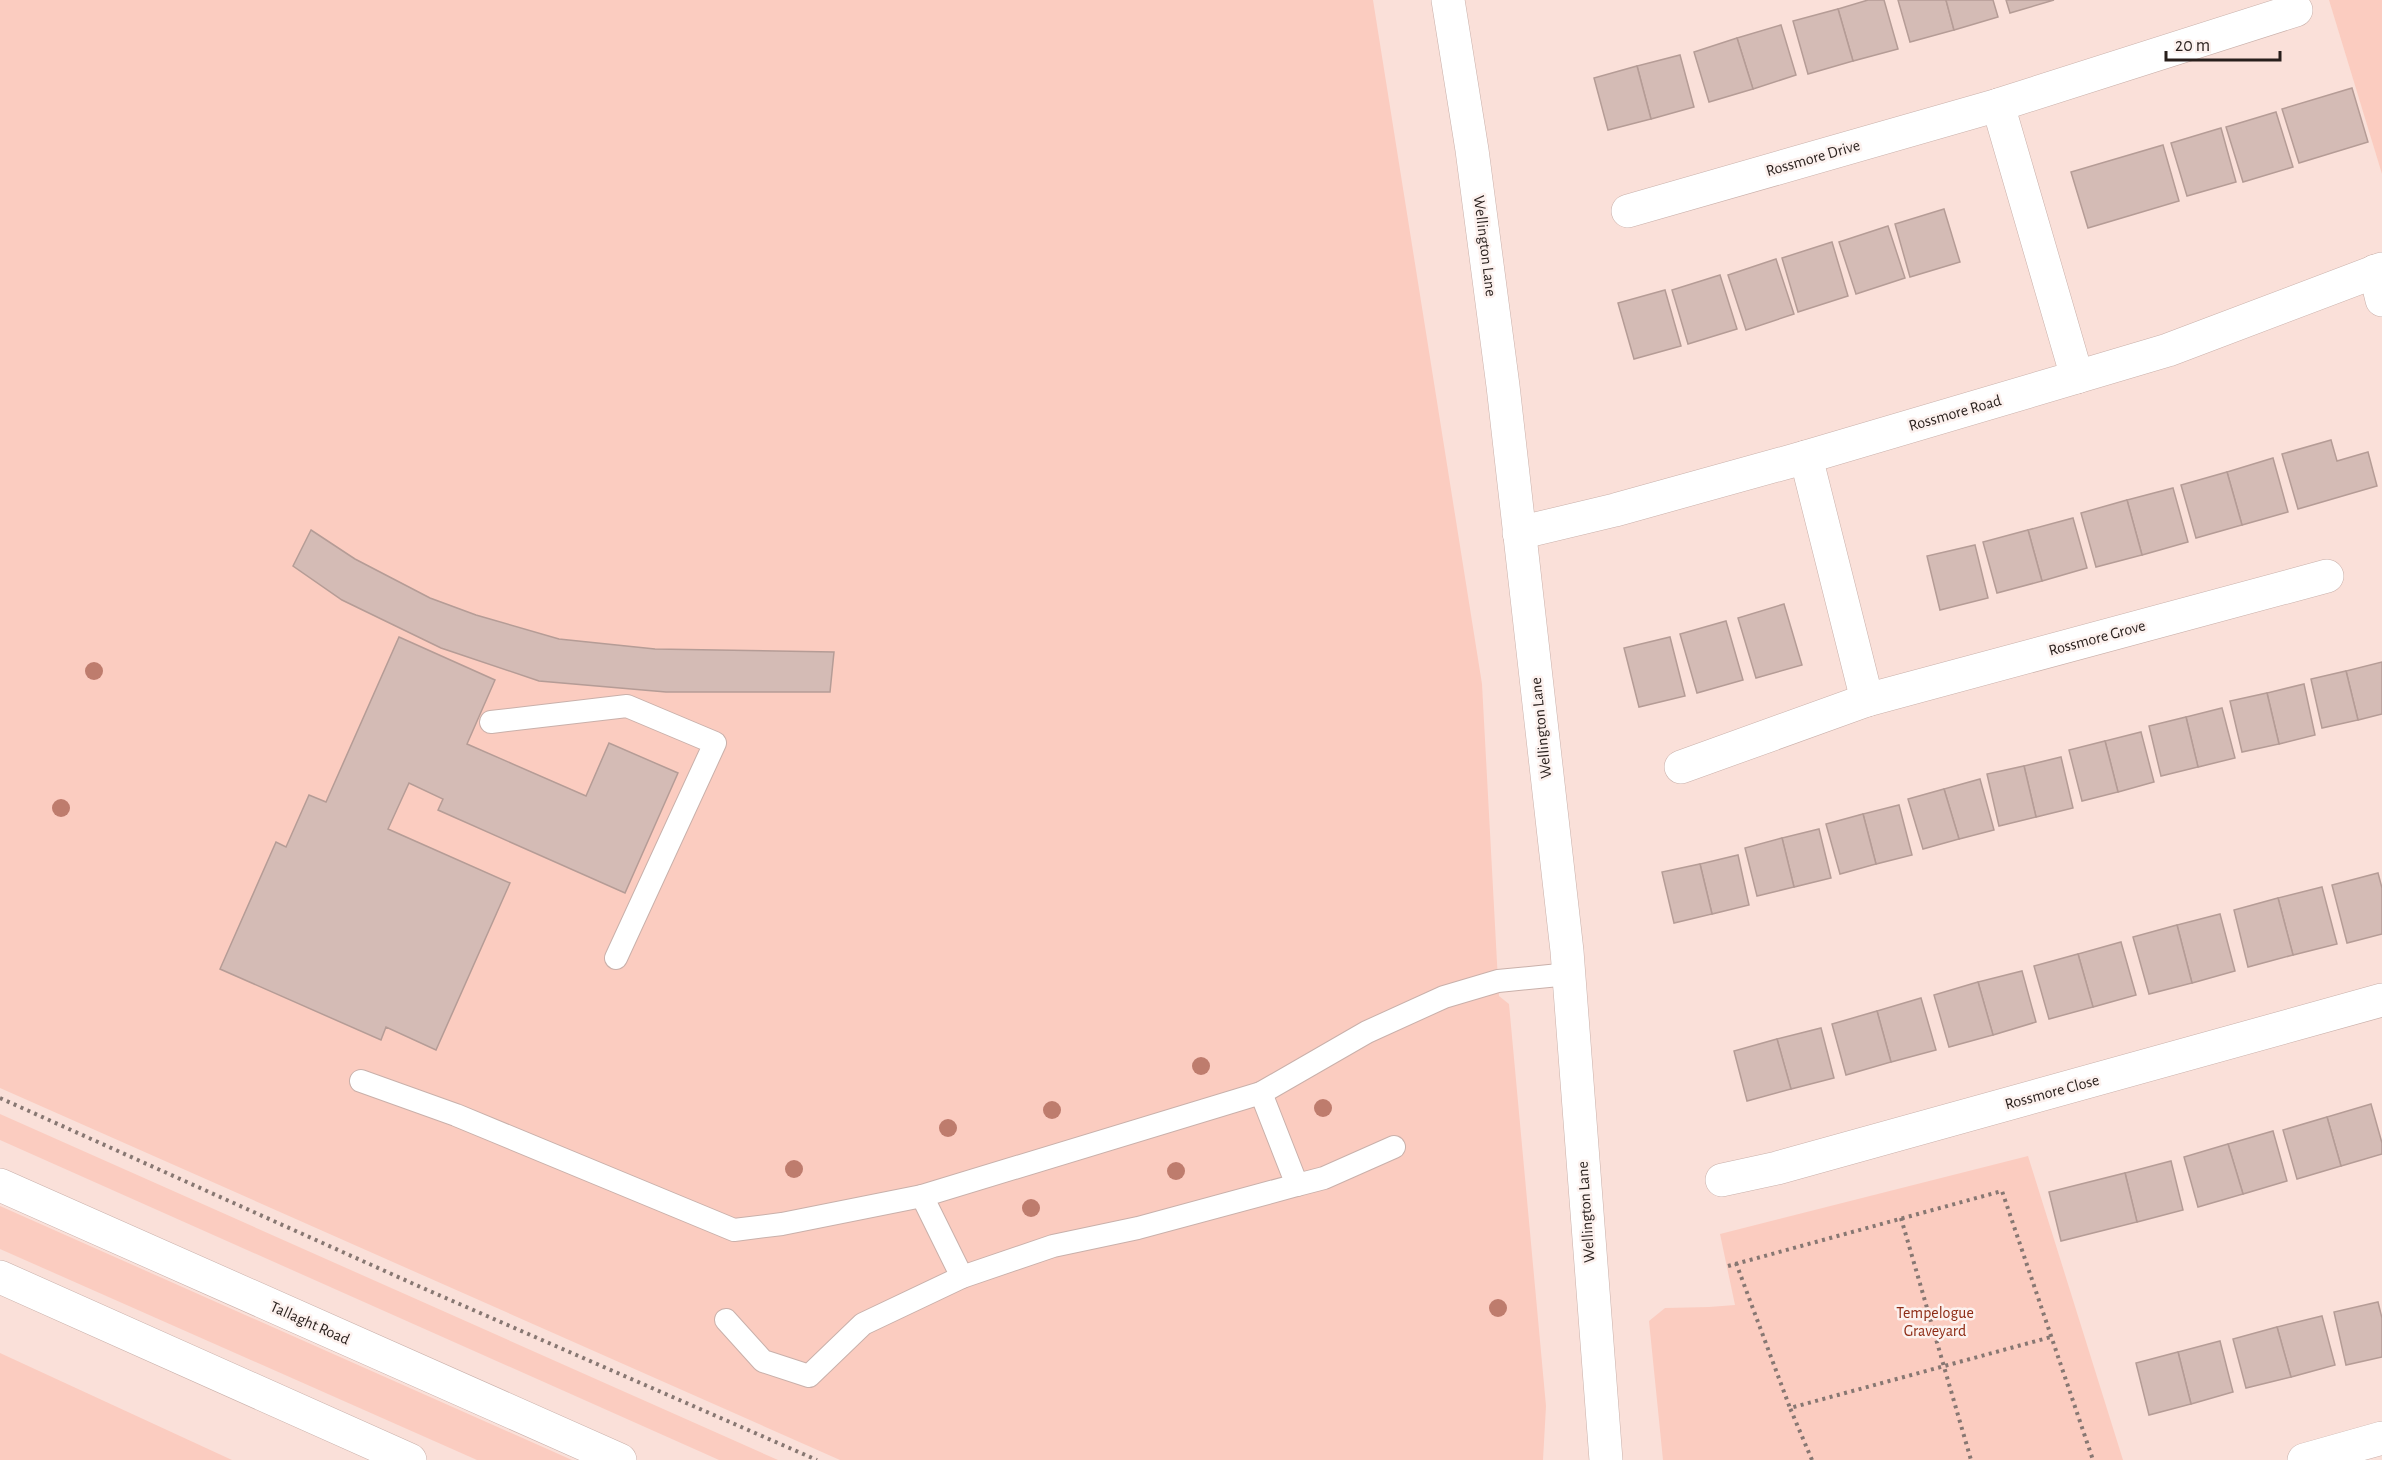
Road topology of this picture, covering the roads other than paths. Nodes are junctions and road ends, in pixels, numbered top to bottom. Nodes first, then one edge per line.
1 (1448, 0) edge
2 (2296, 10) dead end
3 (1998, 105) junction
4 (1629, 211) dead end
5 (2380, 280) edge
6 (2077, 377) junction
7 (1806, 457) junction
8 (1519, 533) junction
9 (2327, 576) dead end
10 (1867, 700) junction
11 (490, 722) dead end
12 (1681, 767) dead end
13 (616, 958) dead end
14 (1569, 974) junction
15 (2382, 1000) edge
16 (361, 1081) dead end
17 (1261, 1093) junction
18 (1395, 1147) dead end
19 (1722, 1180) dead end
20 (0, 1185) edge
21 (1297, 1185) junction
22 (922, 1196) junction
23 (0, 1277) edge
24 (962, 1277) junction
25 (726, 1320) dead end
26 (2382, 1438) edge
27 (410, 1460) edge
28 (620, 1460) edge
29 (1606, 1460) edge
30 (2304, 1460) edge

1 - 8 street, Wellington Lane
2 - 3 street, Rossmore Drive
3 - 4 street, Rossmore Drive
3 - 6 street
5 - 6 street, Rossmore Road
6 - 7 street, Rossmore Road
7 - 8 street, Rossmore Road
7 - 10 street
8 - 14 street, Wellington Lane
9 - 10 street, Rossmore Grove
10 - 12 street, Rossmore Grove
11 - 13 lane
14 - 17 lane
14 - 29 street, Wellington Lane
15 - 19 street, Rossmore Close
16 - 22 lane
17 - 21 lane
17 - 22 lane
18 - 21 lane
20 - 28 street, Tallaght Road
21 - 24 lane
22 - 24 lane
23 - 27 street
24 - 25 lane
26 - 30 street

